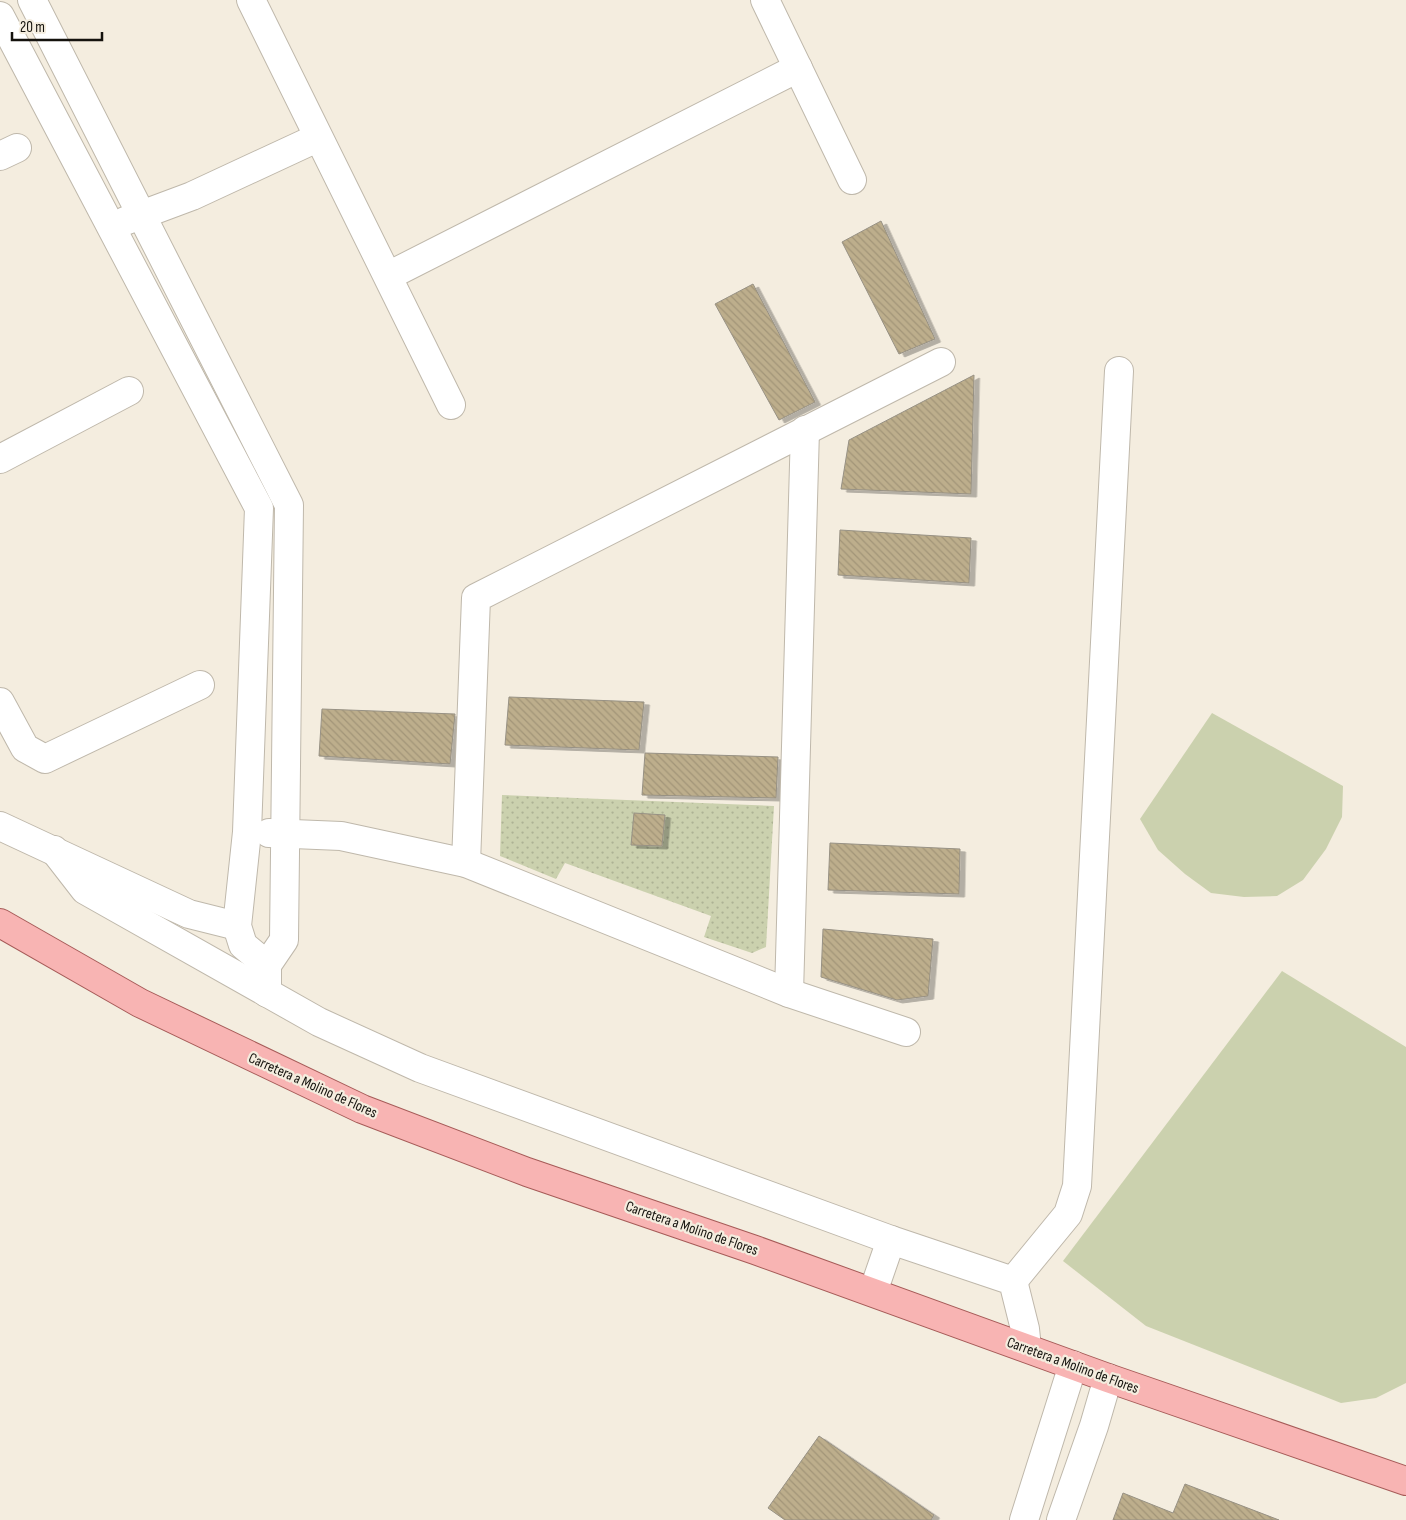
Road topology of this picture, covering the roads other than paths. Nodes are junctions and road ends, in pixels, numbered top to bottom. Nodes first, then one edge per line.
1 (32, 0) edge
2 (251, 0) edge
3 (765, 0) edge
4 (0, 16) edge
5 (798, 68) junction
6 (317, 138) junction
7 (852, 180) dead end
8 (140, 214) junction
9 (110, 227) junction
10 (388, 276) junction
11 (941, 362) dead end
12 (1119, 371) dead end
13 (129, 391) dead end
14 (451, 405) dead end
15 (805, 430) junction
16 (0, 459) edge
17 (200, 685) dead end
18 (0, 702) edge
19 (0, 826) edge
20 (247, 832) junction
21 (286, 834) junction
22 (54, 850) junction
23 (466, 863) junction
24 (0, 923) edge
25 (237, 926) junction
26 (267, 965) junction
27 (267, 993) junction
28 (789, 993) junction
29 (906, 1032) dead end
30 (892, 1240) junction
31 (1013, 1281) junction
32 (872, 1292) junction
33 (1027, 1348) junction
34 (1073, 1365) junction
35 (1108, 1378) junction
36 (1406, 1481) edge
37 (1024, 1520) edge
38 (1061, 1520) edge

1 - 8 street
2 - 6 street
3 - 5 street
4 - 9 street
5 - 7 street
5 - 10 street
6 - 8 street
6 - 10 street
8 - 9 street
8 - 21 street
9 - 20 street
10 - 14 street
11 - 15 street
12 - 31 street
13 - 16 street
15 - 23 street
15 - 28 street
17 - 18 street
19 - 22 street
20 - 21 street
20 - 25 street
21 - 23 street
21 - 26 street
22 - 25 street
22 - 27 street
23 - 28 street
24 - 32 main road, Carretera a Molino de Flores
25 - 26 street
26 - 27 street
27 - 30 street
28 - 29 street
30 - 31 street
30 - 32 street
31 - 33 street
32 - 33 main road, Carretera a Molino de Flores
33 - 34 main road, Carretera a Molino de Flores
34 - 35 main road, Carretera a Molino de Flores
34 - 37 street
35 - 36 main road, Carretera a Molino de Flores
35 - 38 street

